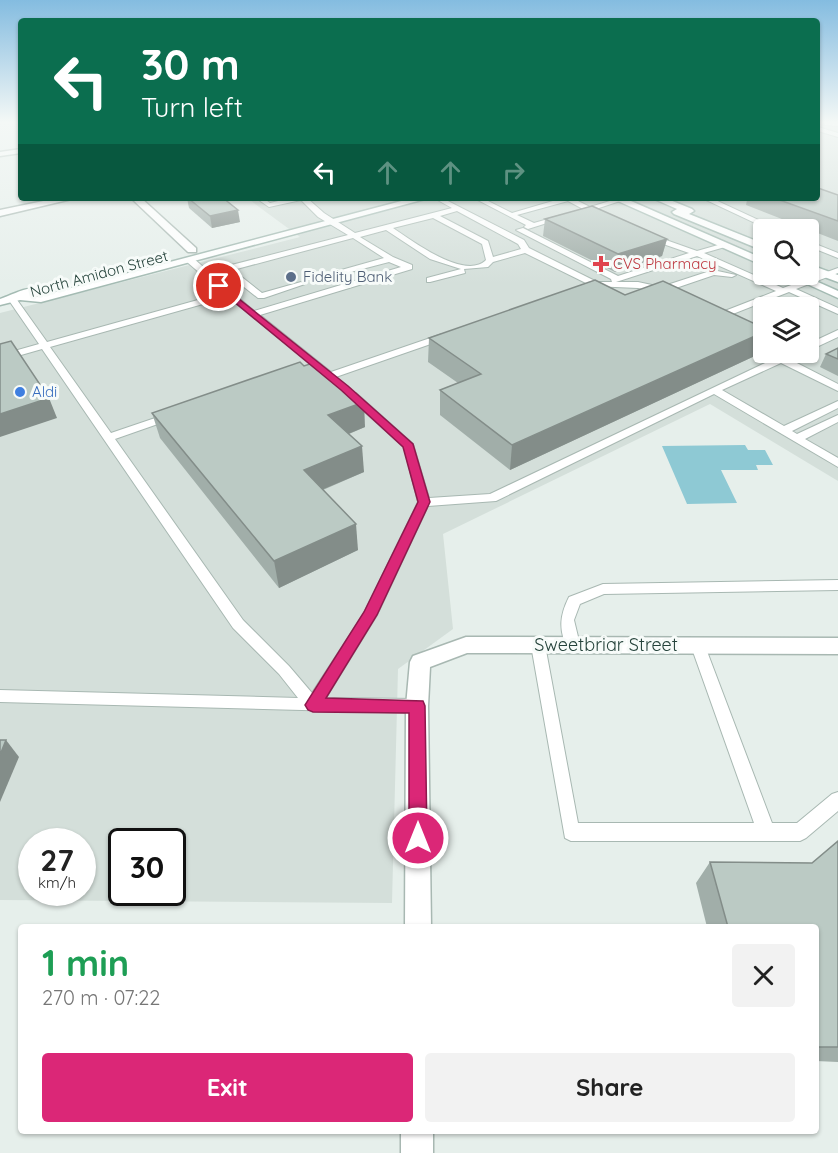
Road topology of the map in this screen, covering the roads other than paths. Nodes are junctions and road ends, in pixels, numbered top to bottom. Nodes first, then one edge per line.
1 (57, 201) edge
2 (139, 201) edge
3 (263, 201) edge
4 (288, 201) edge
5 (305, 201) edge
6 (376, 201) edge
7 (413, 201) edge
8 (443, 201) edge
9 (465, 201) edge
10 (482, 201) edge
11 (560, 201) edge
12 (572, 201) edge
13 (612, 201) edge
14 (623, 201) edge
15 (651, 201) edge
16 (664, 201) edge
17 (712, 201) edge
18 (450, 205) junction
19 (458, 209) junction
20 (590, 209) junction
21 (578, 212) edge
22 (0, 213) edge
23 (321, 215) junction
24 (434, 215) junction
25 (511, 215) junction
26 (567, 216) edge
27 (610, 218) edge
28 (753, 219) edge
29 (334, 223) junction
30 (533, 226) junction
31 (386, 227) junction
32 (520, 230) junction
33 (724, 231) junction
34 (641, 232) edge
35 (505, 234) junction
36 (353, 235) junction
37 (753, 243) edge
38 (723, 245) junction
39 (819, 248) edge
40 (526, 250) junction
41 (697, 253) junction
42 (191, 255) junction
43 (489, 256) junction
44 (838, 256) edge
45 (753, 258) edge
46 (390, 259) junction
47 (719, 263) junction
48 (227, 269) junction
49 (838, 270) edge
50 (462, 271) dead end
51 (819, 271) edge
52 (206, 274) junction
53 (826, 274) junction
54 (819, 277) edge
55 (324, 278) dead end
56 (838, 279) edge
57 (430, 280) dead end
58 (54, 284) dead end
59 (302, 284) dead end
60 (601, 284) junction
61 (800, 285) edge
62 (814, 285) edge
63 (42, 287) dead end
64 (649, 287) junction
65 (662, 290) junction
66 (782, 292) junction
67 (229, 294) junction
68 (838, 295) edge
69 (682, 297) edge
70 (11, 299) edge
71 (711, 311) edge
72 (838, 311) edge
73 (253, 314) junction
74 (720, 316) junction
75 (730, 320) edge
76 (838, 333) edge
77 (453, 334) edge
78 (819, 342) edge
79 (44, 346) junction
80 (0, 358) edge
81 (776, 363) edge
82 (789, 363) edge
83 (330, 376) junction
84 (838, 387) edge
85 (714, 390) junction
86 (838, 404) edge
87 (183, 412) edge
88 (838, 418) edge
89 (783, 430) junction
90 (107, 438) junction
91 (797, 439) junction
92 (838, 463) edge
93 (424, 502) junction
94 (838, 585) edge
95 (538, 645) junction
96 (573, 645) junction
97 (698, 646) junction
98 (838, 646) edge
99 (0, 696) edge
100 (313, 705) junction
101 (417, 706) junction
102 (838, 800) edge
103 (766, 832) junction
104 (418, 924) edge
105 (417, 1134) edge
106 (417, 1153) edge

1 - 22 main road
2 - 42 main road
3 - 4 lane
5 - 23 lane
6 - 23 main road, North Amidon Street
7 - 29 main road, North Amidon Street
8 - 18 lane
9 - 18 lane
10 - 25 lane
11 - 25 lane
12 - 20 lane
13 - 20 lane
14 - 38 main road
15 - 33 main road
16 - 33 main road
17 - 28 lane
18 - 19 lane
19 - 24 lane
19 - 35 lane
20 - 21 lane
20 - 27 lane
23 - 29 lane
23 - 42 main road, North Amidon Street
24 - 31 lane
24 - 43 lane
25 - 30 lane
26 - 30 lane
29 - 36 lane
29 - 42 main road, North Amidon Street
30 - 32 lane
31 - 36 lane
31 - 43 lane
32 - 35 lane
32 - 60 lane
33 - 37 main road
34 - 41 lane
35 - 40 lane
36 - 46 lane
36 - 48 lane
38 - 41 lane
38 - 45 main road
39 - 44 lane
40 - 43 lane
40 - 60 lane
41 - 47 lane
41 - 60 lane
42 - 52 lane
42 - 58 main road, North Amidon Street
42 - 70 main road, North Amidon Street
46 - 55 lane
46 - 73 lane
47 - 64 lane
47 - 66 lane
48 - 52 lane
48 - 59 lane
49 - 53 lane
50 - 57 lane
51 - 53 main road
52 - 67 lane
53 - 54 lane
53 - 56 main road
60 - 64 lane
61 - 66 lane
62 - 68 main road
63 - 70 main road, North Amidon Street
64 - 65 lane
65 - 66 lane
65 - 69 lane
66 - 72 lane
66 - 74 lane
67 - 73 lane
67 - 79 lane
70 - 79 lane
71 - 74 lane
73 - 83 lane
74 - 75 lane
76 - 78 lane
77 - 83 lane
79 - 80 lane
79 - 90 lane
81 - 85 lane
82 - 84 lane
83 - 93 lane
85 - 89 lane
85 - 93 lane
86 - 89 lane
87 - 90 lane
88 - 91 lane
89 - 91 lane
90 - 100 lane
91 - 92 lane
93 - 100 lane
94 - 96 lane
95 - 96 main road, Sweetbriar Street
95 - 101 main road, Sweetbriar Street
95 - 103 lane
96 - 97 main road, Sweetbriar Street
97 - 98 main road, Sweetbriar Street
97 - 103 lane
99 - 100 lane
100 - 101 lane
101 - 104 main road
102 - 103 lane
105 - 106 main road

